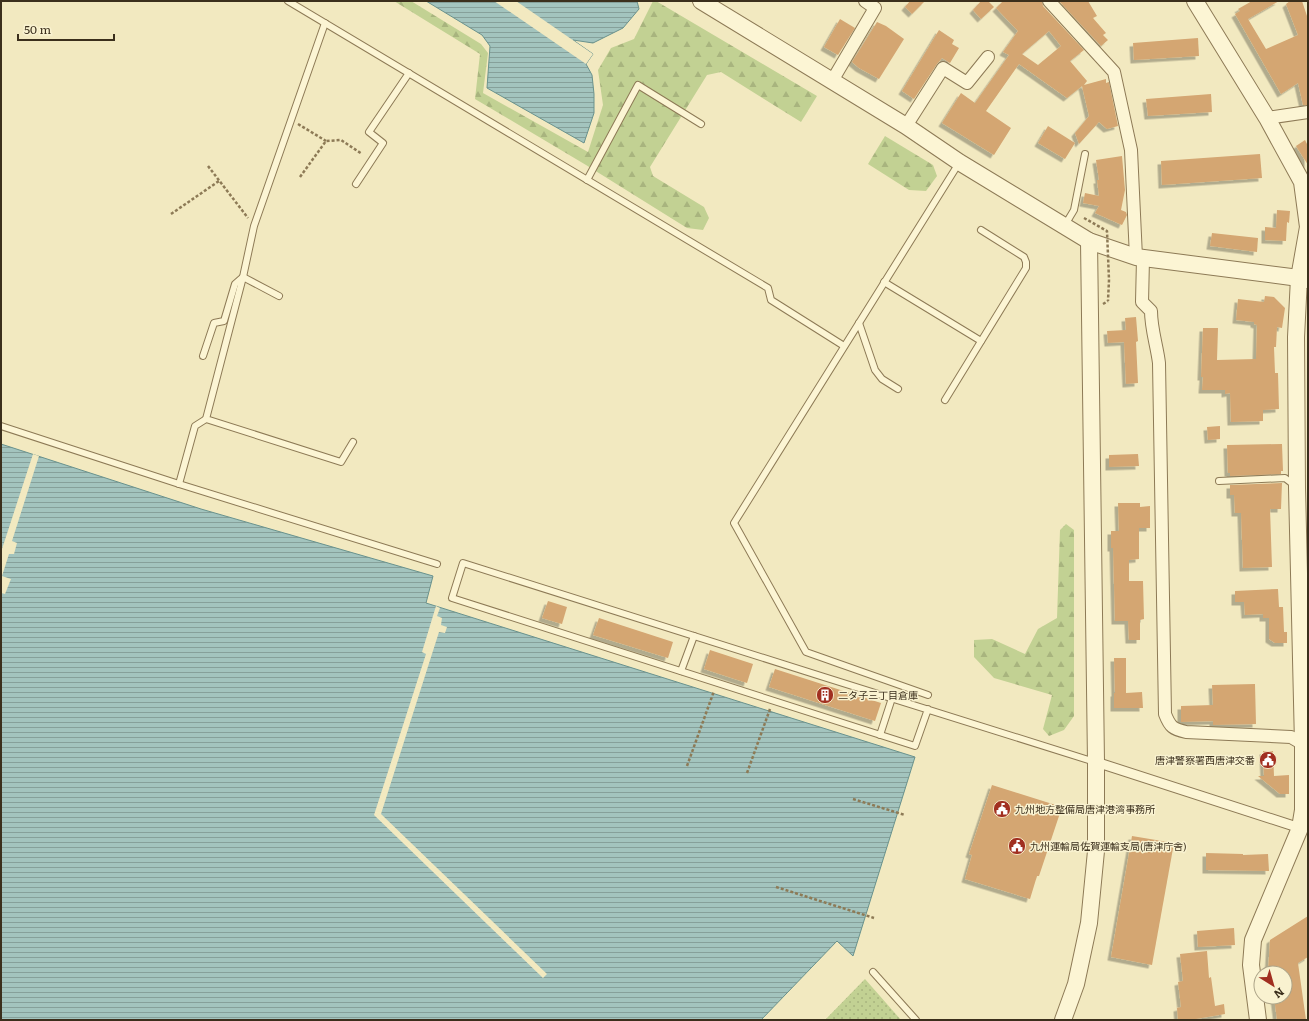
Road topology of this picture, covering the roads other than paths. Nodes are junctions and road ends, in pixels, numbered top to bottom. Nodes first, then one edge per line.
1 (288, 1) edge
2 (701, 1) edge
3 (865, 1) edge
4 (1049, 1) edge
5 (1195, 1) edge
6 (325, 23) junction
7 (988, 57) dead end
8 (409, 73) junction
9 (832, 81) junction
10 (1308, 112) edge
11 (1267, 118) junction
12 (701, 124) dead end
13 (906, 126) junction
14 (1085, 154) dead end
15 (960, 162) junction
16 (587, 180) junction
17 (356, 184) dead end
18 (1064, 226) junction
19 (981, 230) dead end
20 (1089, 241) junction
21 (1139, 258) junction
22 (243, 277) junction
23 (1303, 278) edge
24 (884, 282) junction
25 (279, 296) dead end
26 (859, 323) junction
27 (1302, 338) edge
28 (981, 341) junction
29 (844, 346) junction
30 (203, 356) dead end
31 (898, 389) dead end
32 (945, 400) dead end
33 (206, 419) junction
34 (1, 426) edge
35 (353, 442) dead end
36 (1219, 481) dead end
37 (179, 484) junction
38 (1302, 488) edge
39 (437, 564) dead end
40 (694, 636) junction
41 (681, 671) junction
42 (928, 696) dead end
43 (892, 698) junction
44 (928, 709) junction
45 (880, 735) junction
46 (1306, 745) edge
47 (1096, 762) junction
48 (1306, 811) edge
49 (1300, 828) junction
50 (873, 972) dead end
51 (916, 1020) edge
52 (1064, 1020) edge
53 (1258, 1020) edge

1 - 6 lane
2 - 9 street
3 - 9 street
4 - 21 street
5 - 11 street
6 - 8 lane
6 - 22 lane
7 - 13 street
8 - 16 lane
8 - 17 lane
9 - 13 street
10 - 11 street
11 - 23 street
12 - 16 lane
13 - 15 street
14 - 18 lane
15 - 18 street
15 - 24 lane
16 - 29 lane
18 - 20 street
19 - 28 lane
20 - 21 street
20 - 47 street
21 - 23 street
21 - 46 street
22 - 25 lane
22 - 30 lane
22 - 33 lane
23 - 27 street
24 - 26 lane
24 - 28 lane
26 - 29 lane
26 - 31 lane
27 - 38 street
28 - 32 lane
29 - 42 lane
33 - 35 lane
33 - 37 lane
34 - 37 lane
36 - 38 lane
37 - 39 lane
38 - 46 street
40 - 41 lane
40 - 41 lane
40 - 43 lane
41 - 45 lane
43 - 44 lane
43 - 45 lane
44 - 45 lane
44 - 47 lane
46 - 48 street
47 - 49 street
47 - 52 street
48 - 49 street
49 - 53 street
50 - 51 lane

